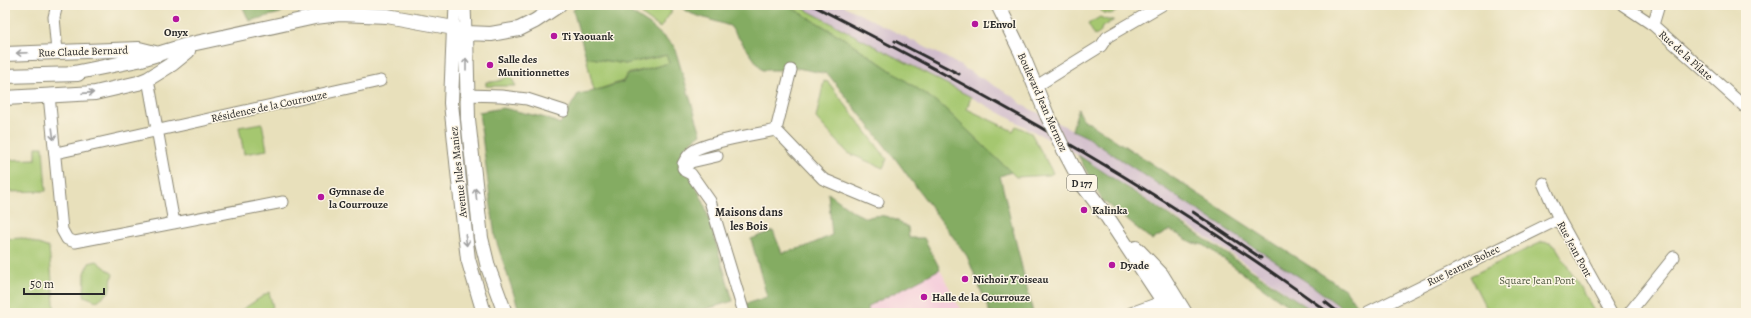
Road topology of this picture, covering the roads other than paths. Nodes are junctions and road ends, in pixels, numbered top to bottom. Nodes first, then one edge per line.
1 (57, 5) edge
2 (455, 5) edge
3 (465, 5) edge
4 (559, 5) edge
5 (998, 5) edge
6 (1162, 5) edge
7 (1623, 5) edge
8 (1659, 5) edge
9 (1653, 25) junction
10 (460, 30) junction
11 (215, 39) junction
12 (188, 51) junction
13 (57, 52) junction
14 (5, 54) edge
15 (160, 54) junction
16 (791, 70) dead end
17 (69, 74) junction
18 (5, 76) edge
19 (148, 79) junction
20 (380, 82) dead end
21 (1035, 87) junction
22 (49, 95) junction
23 (466, 95) junction
24 (5, 98) edge
25 (1746, 108) edge
26 (564, 111) dead end
27 (157, 130) junction
28 (776, 130) junction
29 (56, 153) junction
30 (717, 156) dead end
31 (683, 166) junction
32 (1543, 183) dead end
33 (283, 202) dead end
34 (878, 202) dead end
35 (1106, 215) junction
36 (1559, 219) junction
37 (174, 223) junction
38 (1674, 257) dead end
39 (1150, 263) junction
40 (1168, 307) edge
41 (484, 313) edge
42 (505, 313) edge
43 (744, 313) edge
44 (1131, 313) edge
45 (1180, 313) edge
46 (1185, 313) edge
47 (1368, 313) edge
48 (1611, 313) edge
49 (1629, 313) edge

1 - 13 street
2 - 10 street
3 - 10 street
4 - 10 main road, Rue Claude Bernard
5 - 21 main road, Boulevard Jean Mermoz / D 177
6 - 21 street
7 - 9 street, Rue de la Pilate
8 - 9 street
9 - 25 street, Rue de la Pilate
10 - 11 main road, Rue Claude Bernard
23 -> 10 main road, Avenue Jules Maniez
10 -> 41 main road, Avenue Jules Maniez
11 - 12 main road, Rue Claude Bernard
11 - 15 main road, Rue Claude Bernard
12 - 17 main road, Rue Claude Bernard
12 - 19 main road, Rue Claude Bernard
13 -> 14 main road, Rue Claude Bernard
13 - 15 main road, Rue Claude Bernard
15 - 17 main road, Rue Claude Bernard
16 - 28 street
17 - 18 main road, Rue Claude Bernard
22 -> 19 main road, Rue Claude Bernard
19 - 27 street
20 - 27 street, Résidence de la Courrouze
21 - 35 main road, Boulevard Jean Mermoz / D 177, bridge
22 - 24 main road, Rue Claude Bernard
22 -> 29 street
23 - 26 street
42 -> 23 main road, Avenue Jules Maniez
27 - 29 street, Résidence de la Courrouze
27 - 37 street
28 - 31 street
28 - 34 street
29 - 37 street
30 - 31 street
31 - 43 street
32 - 36 street, Rue Jean Pont
33 - 37 street
35 - 39 main road, Boulevard Jean Mermoz / D 177
35 - 40 main road, Boulevard Jean Mermoz / D 177
36 - 47 street, Rue Jeanne Bohec
36 - 48 street, Rue Jean Pont
38 - 49 street
39 - 40 street, Boulevard Jean Mermoz
39 - 46 main road, Boulevard Jean Mermoz / D 177
40 - 44 street
40 - 45 street, Boulevard Jean Mermoz

